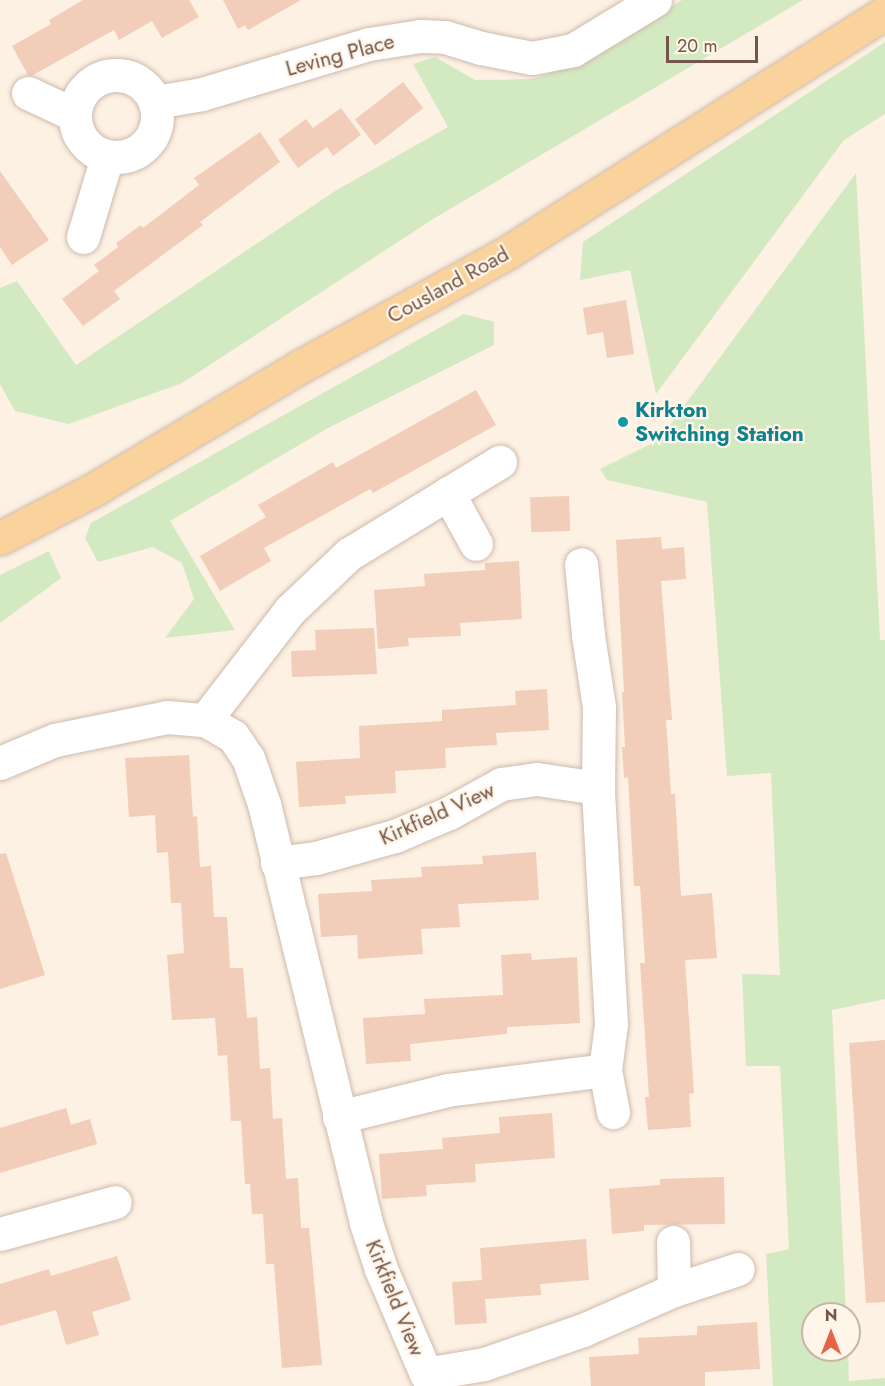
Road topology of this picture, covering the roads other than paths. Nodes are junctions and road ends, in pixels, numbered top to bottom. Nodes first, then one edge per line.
1 (655, 0) edge
2 (885, 13) edge
3 (28, 93) dead end
4 (156, 102) junction
5 (75, 115) junction
6 (107, 157) junction
7 (83, 237) dead end
8 (500, 462) dead end
9 (448, 494) junction
10 (0, 538) edge
11 (476, 544) dead end
12 (581, 564) dead end
13 (206, 720) junction
14 (8, 759) edge
15 (598, 788) junction
16 (277, 863) junction
17 (606, 1070) junction
18 (613, 1112) dead end
19 (339, 1117) junction
20 (115, 1202) dead end
21 (0, 1233) edge
22 (673, 1242) dead end
23 (738, 1269) dead end
24 (674, 1290) junction
25 (415, 1380) edge

1 - 4 street, Leving Place
2 - 10 main road, Cousland Road
3 - 5 street
4 - 5 street
4 - 6 street
5 - 6 street
6 - 7 street
8 - 9 street
9 - 11 street
9 - 13 street
12 - 15 street
13 - 14 street, Kirkfield View
13 - 16 street, Kirkfield View
15 - 16 street, Kirkfield View
15 - 17 street
16 - 19 street, Kirkfield View
17 - 18 street
17 - 19 street
19 - 25 street, Kirkfield View
20 - 21 street
22 - 24 street
23 - 24 street, Kirkfield View
24 - 25 street, Kirkfield View

